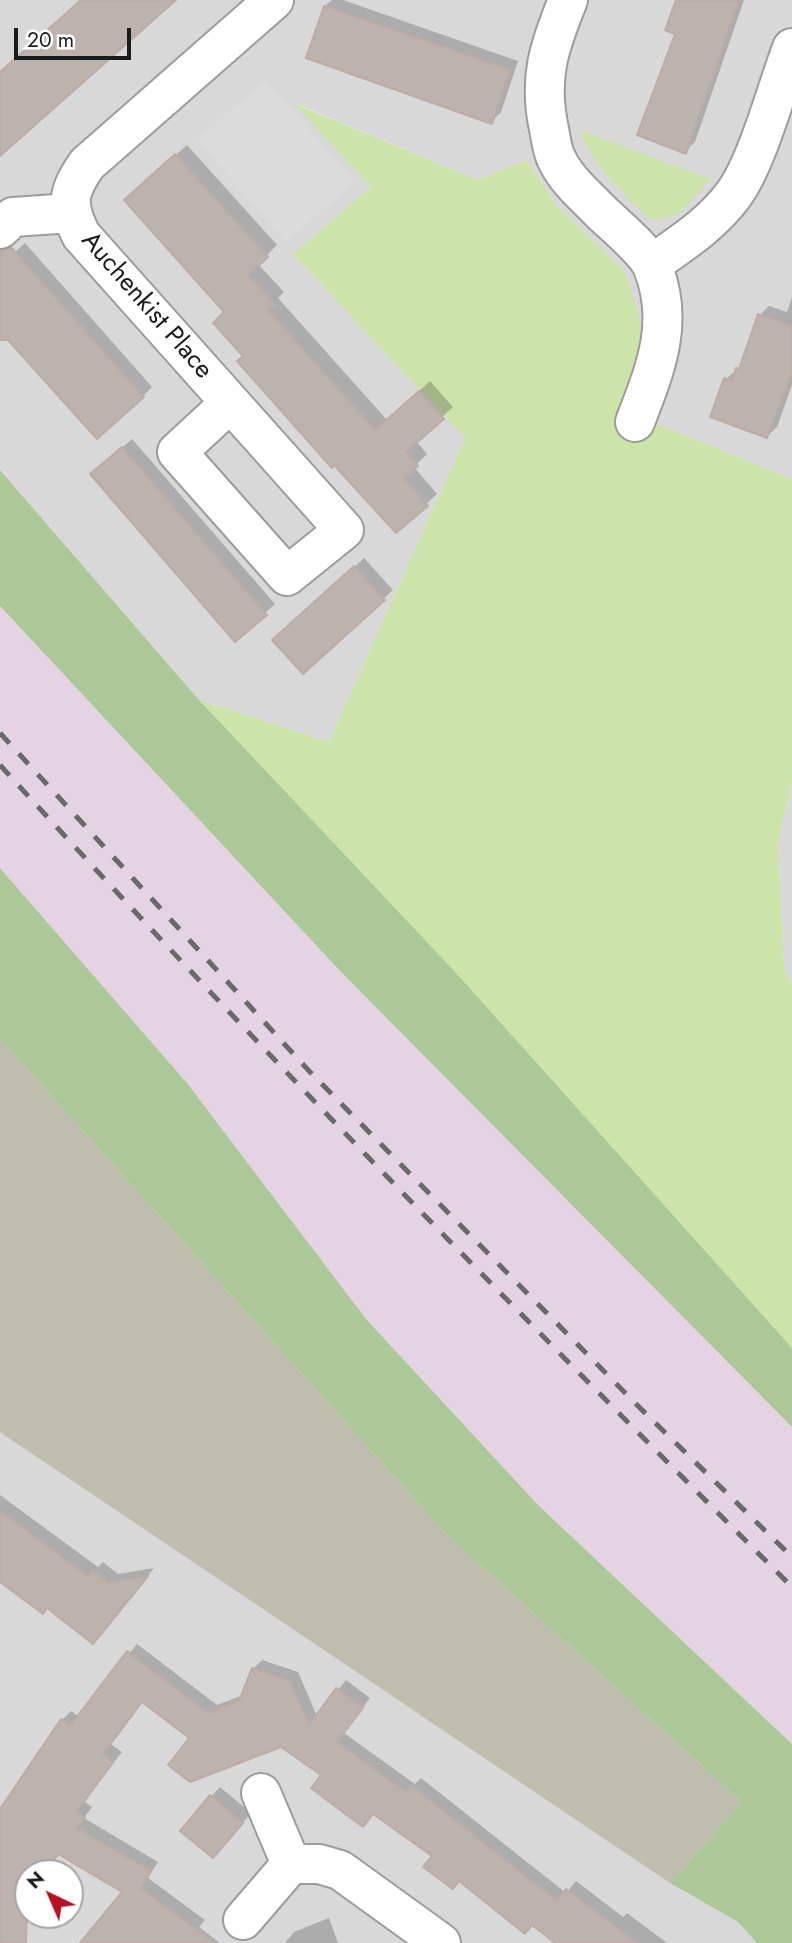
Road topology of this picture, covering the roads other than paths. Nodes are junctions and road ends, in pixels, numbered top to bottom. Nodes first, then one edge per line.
1 (274, 0) edge
2 (564, 1) edge
3 (792, 48) edge
4 (71, 213) junction
5 (0, 229) edge
6 (652, 264) junction
7 (230, 404) dead end
8 (635, 422) dead end
9 (261, 1793) dead end
10 (291, 1864) junction
11 (243, 1920) dead end
12 (441, 1943) edge

1 - 4 street, Auchenkist Place
2 - 6 street
3 - 6 street
4 - 5 street
4 - 7 street, Auchenkist Place
6 - 8 street
9 - 10 street
10 - 11 street
10 - 12 street

